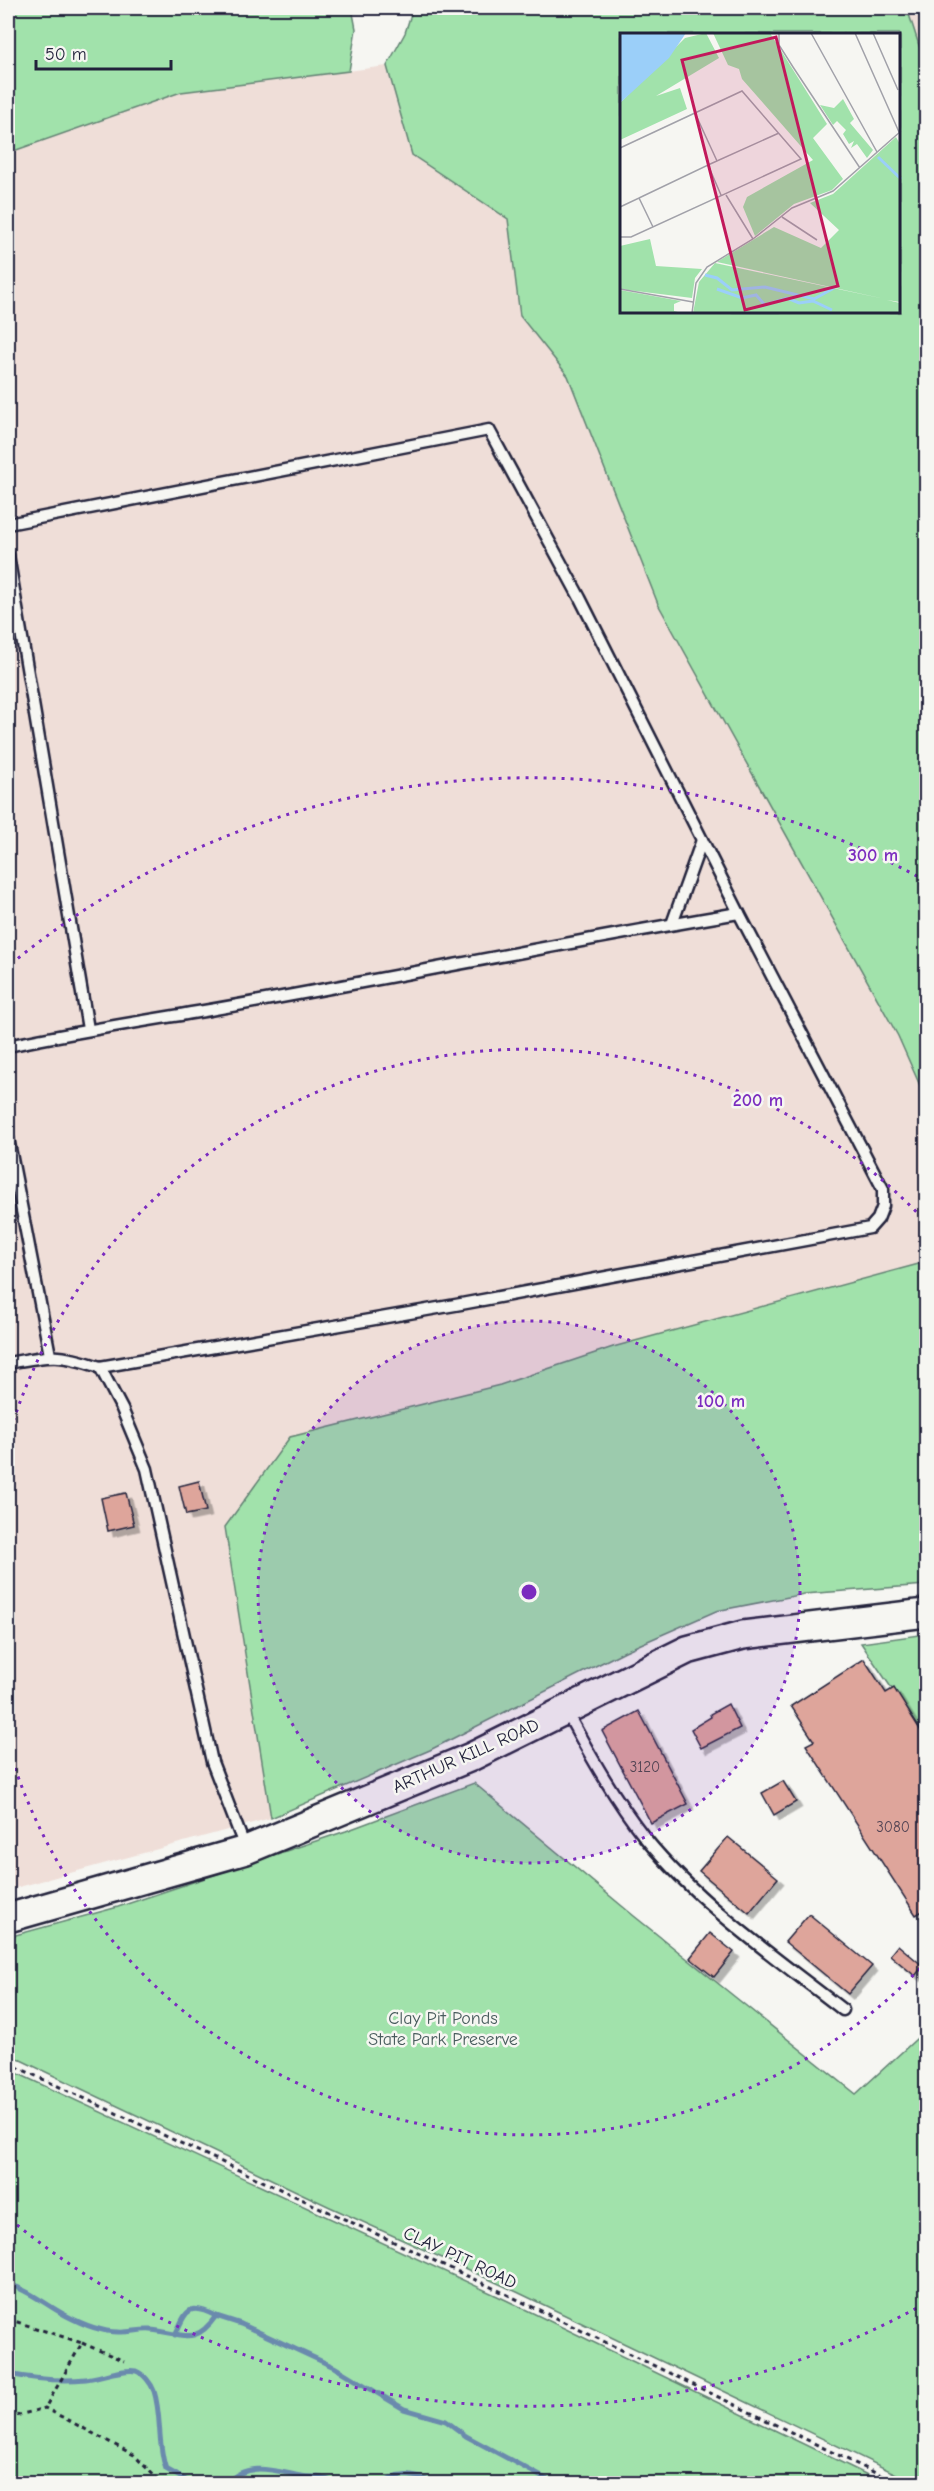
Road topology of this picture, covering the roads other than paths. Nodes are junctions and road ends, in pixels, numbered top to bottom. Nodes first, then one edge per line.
1 (8, 524) edge
2 (8, 555) edge
3 (702, 840) junction
4 (739, 913) junction
5 (672, 924) junction
6 (88, 1029) junction
7 (8, 1046) edge
8 (8, 1138) edge
9 (50, 1355) junction
10 (8, 1363) edge
11 (100, 1367) junction
12 (927, 1613) edge
13 (566, 1710) junction
14 (246, 1850) junction
15 (8, 1918) edge
16 (843, 2010) dead end

1 - 3 lane
2 - 6 lane
3 - 4 lane
3 - 5 lane
4 - 5 lane
4 - 11 lane
5 - 6 lane
6 - 7 lane
8 - 9 lane
9 - 10 lane
9 - 11 lane
11 - 14 lane
12 - 13 street, ARTHUR KILL ROAD
13 - 14 street, ARTHUR KILL ROAD
13 - 16 lane
14 - 15 street, ARTHUR KILL ROAD

